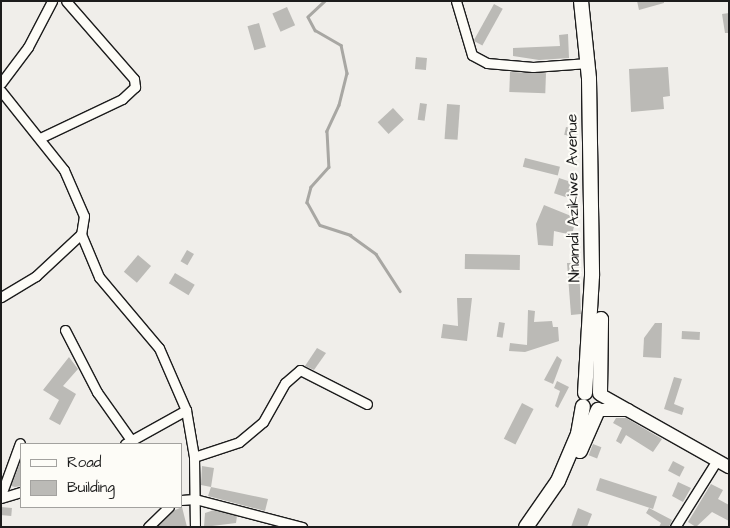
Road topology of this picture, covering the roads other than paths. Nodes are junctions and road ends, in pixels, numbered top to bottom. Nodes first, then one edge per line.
1 (52, 1) edge
2 (66, 1) edge
3 (456, 1) edge
4 (581, 1) edge
5 (591, 1) edge
6 (588, 63) junction
7 (1, 82) edge
8 (1, 91) edge
9 (40, 138) junction
10 (81, 234) junction
11 (1, 297) edge
12 (65, 330) dead end
13 (600, 394) junction
14 (584, 400) junction
15 (367, 404) dead end
16 (186, 410) junction
17 (598, 410) junction
18 (632, 411) junction
19 (128, 442) edge
20 (20, 443) dead end
21 (194, 457) junction
22 (717, 460) junction
23 (729, 467) edge
24 (20, 492) edge
25 (1, 496) edge
26 (195, 499) junction
27 (182, 500) edge
28 (168, 508) edge
29 (148, 527) edge
30 (195, 527) edge
31 (302, 527) edge
32 (526, 527) edge
33 (536, 527) edge
34 (675, 527) edge

1 - 7 street
2 - 9 street
3 - 6 street
4 - 6 main road, Nnamdi Azikiwe Avenue
5 - 13 main road, Nnamdi Azikiwe Avenue
6 - 14 main road, Nnamdi Azikiwe Avenue
8 - 9 street
9 - 10 street
10 - 11 street
10 - 16 street
12 - 19 street
13 - 14 main road
13 - 17 main road, Nnamdi Azikiwe Avenue
13 - 18 main road
14 - 17 main road
14 - 32 main road, Nnamdi Azikiwe Avenue
15 - 21 street
16 - 19 street
16 - 21 street
17 - 18 main road
17 - 33 main road, Nnamdi Azikiwe Avenue
18 - 22 main road
20 - 25 street
21 - 26 street
22 - 23 main road
22 - 34 street
24 - 25 street
26 - 27 street
26 - 30 street
26 - 31 street
28 - 29 street

